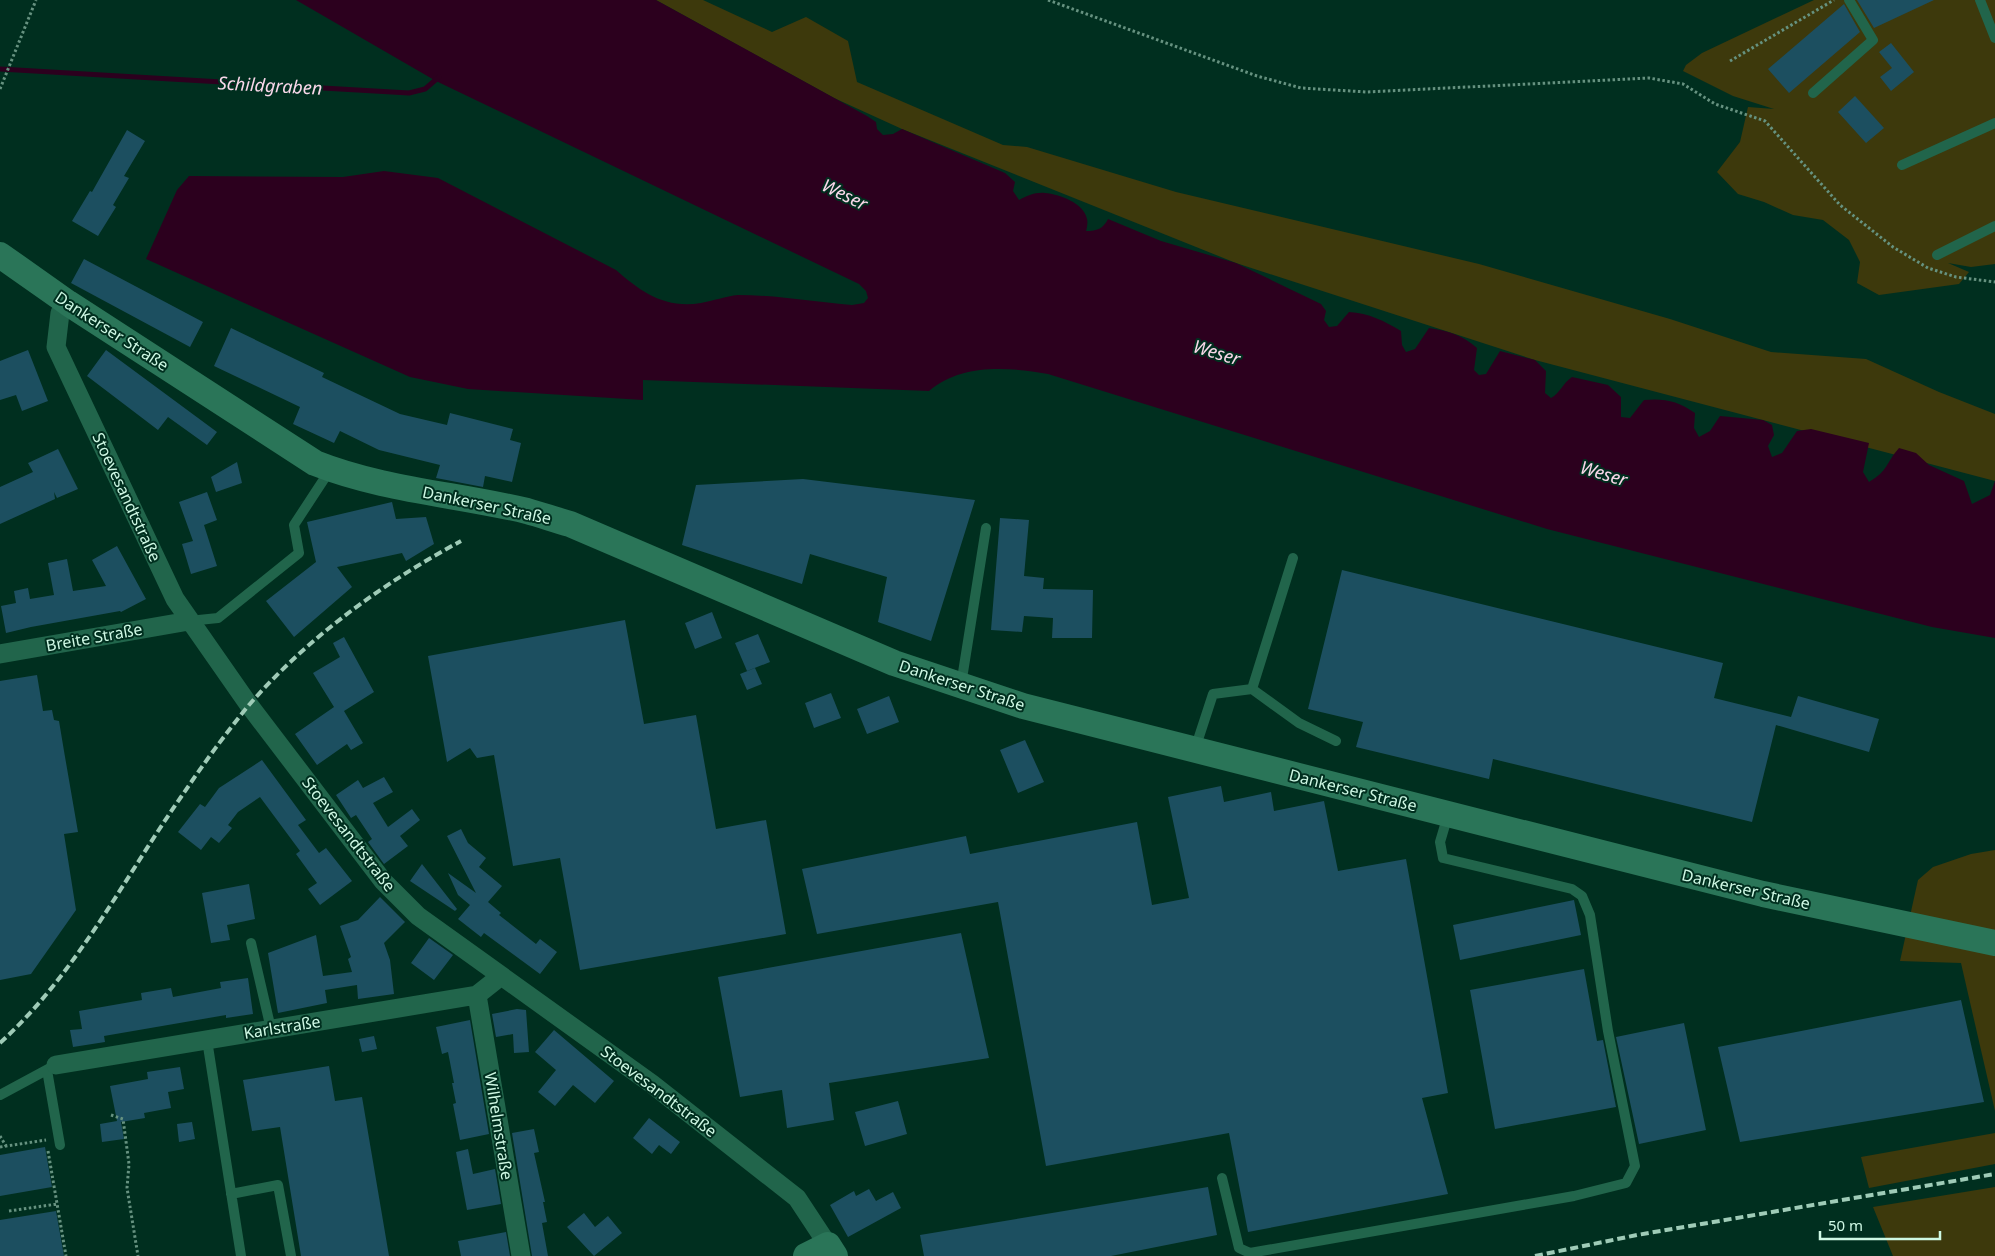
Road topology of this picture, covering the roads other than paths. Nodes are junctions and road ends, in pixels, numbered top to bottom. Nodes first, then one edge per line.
1 (1849, 0) edge
2 (1980, 0) edge
3 (1995, 38) edge
4 (1813, 93) dead end
5 (1995, 123) edge
6 (1902, 166) dead end
7 (1995, 226) edge
8 (1937, 254) dead end
9 (0, 255) edge
10 (68, 303) junction
11 (330, 470) junction
12 (986, 528) dead end
13 (1293, 558) dead end
14 (189, 621) junction
15 (0, 654) edge
16 (961, 686) junction
17 (1252, 689) junction
18 (1336, 741) dead end
19 (1194, 750) junction
20 (1448, 814) junction
21 (251, 943) dead end
22 (1995, 943) edge
23 (501, 976) junction
24 (477, 995) junction
25 (271, 1029) junction
26 (207, 1040) junction
27 (52, 1068) junction
28 (0, 1095) edge
29 (60, 1145) dead end
30 (1222, 1178) dead end
31 (231, 1194) junction
32 (823, 1252) edge
33 (240, 1256) edge
34 (292, 1256) edge
35 (521, 1256) edge

1 - 4 lane
2 - 3 lane
5 - 6 lane
7 - 8 lane
9 - 10 main road, Dankerser Straße
10 - 11 main road, Dankerser Straße
10 - 14 street, Stoevesandtstraße
11 - 14 lane
11 - 16 main road, Dankerser Straße
12 - 16 lane
13 - 17 lane
14 - 15 street, Breite Straße
14 - 23 street, Stoevesandtstraße
16 - 19 main road, Dankerser Straße
17 - 18 lane
17 - 19 lane
19 - 20 main road, Dankerser Straße
20 - 22 main road, Dankerser Straße
20 - 30 lane
21 - 25 lane
23 - 24 street, Karlstraße
23 - 32 street, Stoevesandtstraße
24 - 25 street, Karlstraße
24 - 35 street, Wilhelmstraße
25 - 26 street, Karlstraße
26 - 27 street, Karlstraße
26 - 31 lane
27 - 28 lane
27 - 29 lane
31 - 33 lane
31 - 34 lane

